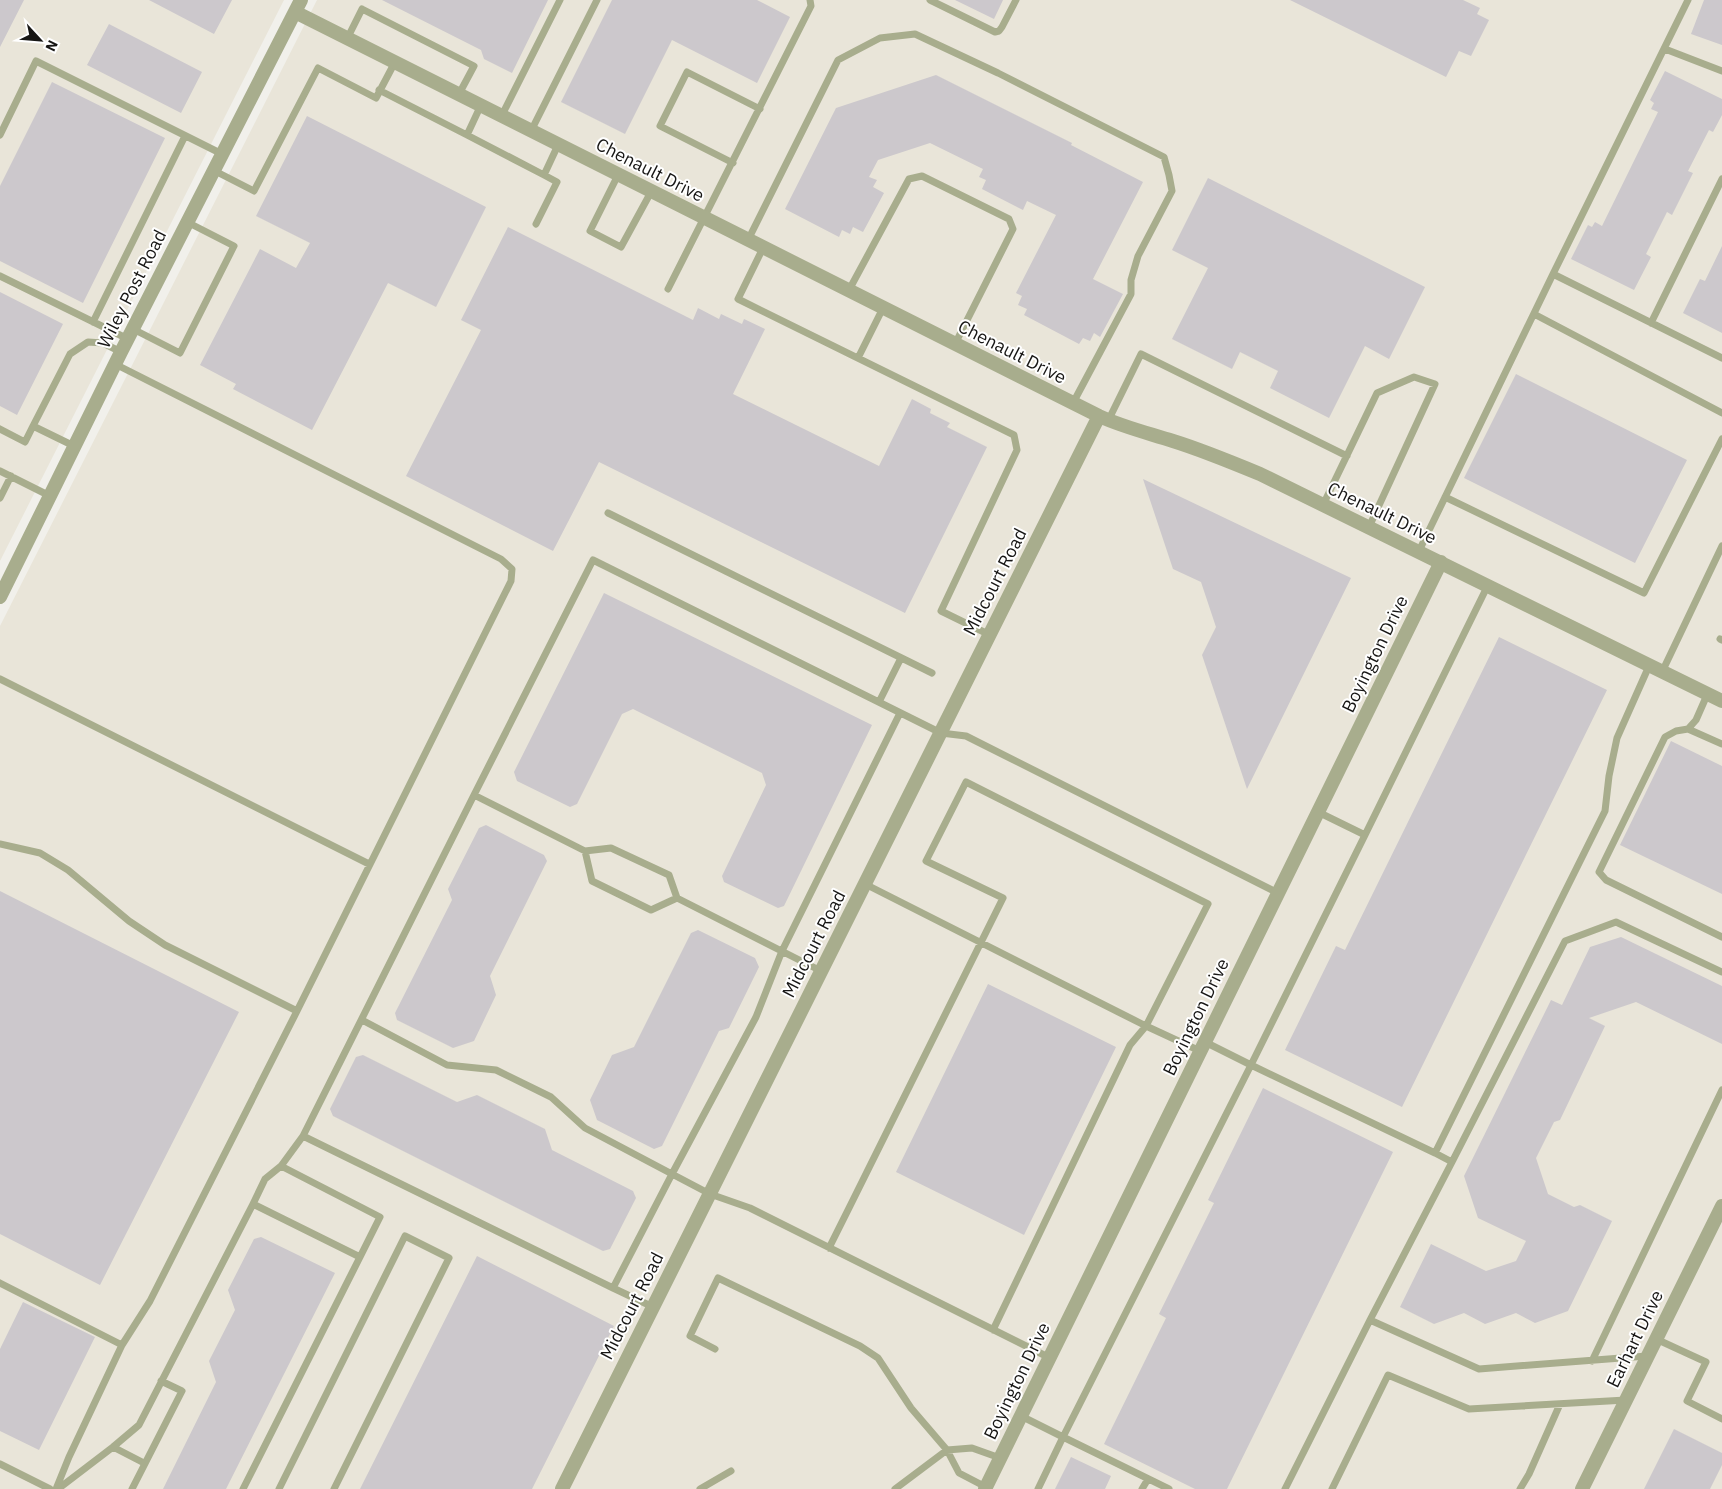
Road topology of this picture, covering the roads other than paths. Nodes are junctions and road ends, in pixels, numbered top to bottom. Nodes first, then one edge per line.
1 (560, 0) edge
2 (597, 0) edge
3 (810, 0) edge
4 (930, 0) edge
5 (1016, 0) edge
6 (1688, 0) edge
7 (298, 6) edge
8 (347, 39) junction
9 (1665, 49) junction
10 (395, 62) junction
11 (1722, 71) edge
12 (379, 90) junction
13 (459, 94) junction
14 (481, 105) junction
15 (760, 109) junction
16 (502, 115) junction
17 (531, 131) junction
18 (0, 135) edge
19 (467, 135) junction
20 (186, 136) junction
21 (558, 145) junction
22 (222, 154) junction
23 (733, 163) junction
24 (213, 170) junction
25 (544, 175) junction
26 (618, 175) junction
27 (1722, 179) edge
28 (651, 192) junction
29 (704, 218) junction
30 (187, 222) junction
31 (536, 224) dead end
32 (748, 240) junction
33 (763, 248) junction
34 (1553, 274) junction
35 (0, 276) edge
36 (668, 289) dead end
37 (849, 290) junction
38 (884, 308) junction
39 (1534, 314) junction
40 (93, 322) junction
41 (1652, 322) junction
42 (130, 334) junction
43 (955, 344) junction
44 (121, 352) junction
45 (858, 358) junction
46 (1722, 358) edge
47 (115, 364) junction
48 (1073, 403) junction
49 (1722, 413) edge
50 (1104, 418) junction
51 (33, 426) junction
52 (0, 429) edge
53 (1722, 439) edge
54 (74, 446) junction
55 (1347, 456) junction
56 (0, 471) edge
57 (11, 476) junction
58 (50, 496) junction
59 (1445, 497) junction
60 (0, 498) edge
61 (1323, 505) junction
62 (608, 513) dead end
63 (1369, 527) junction
64 (1722, 546) edge
65 (1419, 551) junction
66 (1441, 562) junction
67 (1488, 585) junction
68 (0, 597) edge
69 (990, 635) junction
70 (901, 658) junction
71 (1656, 669) junction
72 (932, 673) dead end
73 (0, 679) edge
74 (1707, 695) junction
75 (879, 702) junction
76 (1722, 702) edge
77 (900, 712) junction
78 (1688, 729) junction
79 (941, 733) junction
80 (1722, 744) edge
81 (474, 795) junction
82 (1318, 812) junction
83 (1365, 835) junction
84 (0, 844) edge
85 (585, 851) junction
86 (369, 864) junction
87 (865, 884) junction
88 (1278, 893) junction
89 (677, 898) junction
90 (1722, 937) edge
91 (981, 942) junction
92 (782, 951) junction
93 (821, 971) junction
94 (1722, 972) edge
95 (297, 1011) junction
96 (362, 1020) junction
97 (1146, 1026) junction
98 (1202, 1047) junction
99 (1252, 1064) junction
100 (1722, 1090) edge
101 (303, 1136) junction
102 (1435, 1153) junction
103 (1452, 1162) junction
104 (281, 1166) junction
105 (672, 1174) junction
106 (710, 1194) junction
107 (253, 1204) junction
108 (1721, 1210) edge
109 (829, 1248) junction
110 (360, 1257) junction
111 (0, 1282) edge
112 (613, 1288) junction
113 (653, 1307) junction
114 (1370, 1320) junction
115 (993, 1330) junction
116 (1656, 1339) junction
117 (122, 1345) junction
118 (715, 1349) dead end
119 (1647, 1356) junction
120 (1050, 1358) junction
121 (1592, 1361) junction
122 (162, 1381) junction
123 (1626, 1400) junction
124 (1560, 1404) junction
125 (1021, 1416) junction
126 (1722, 1418) edge
127 (1063, 1437) junction
128 (114, 1447) junction
129 (947, 1450) junction
130 (1000, 1458) junction
131 (144, 1463) junction
132 (0, 1464) edge
133 (731, 1471) dead end
134 (1148, 1479) junction
135 (985, 1488) edge
136 (50, 1489) edge
137 (57, 1489) edge
138 (132, 1489) edge
139 (243, 1489) edge
140 (279, 1489) edge
141 (334, 1489) edge
142 (562, 1489) edge
143 (700, 1489) edge
144 (895, 1489) edge
145 (1038, 1489) edge
146 (1142, 1489) edge
147 (1168, 1489) edge
148 (1285, 1489) edge
149 (1332, 1489) edge
150 (1520, 1489) edge
151 (1582, 1489) edge

1 - 16 lane
2 - 17 lane
3 - 15 lane
4 - 5 lane
6 - 9 lane
7 - 8 street, Chenault Drive
7 - 22 street, Wiley Post Road
8 - 10 street, Chenault Drive
8 - 13 lane
9 - 11 lane
9 - 34 lane
10 - 12 lane
10 - 13 street, Chenault Drive
12 - 19 lane
12 - 24 lane
13 - 14 street, Chenault Drive
14 - 16 street, Chenault Drive
14 - 19 lane
15 - 23 lane
15 - 23 lane
16 - 17 street, Chenault Drive
17 - 21 street, Chenault Drive
18 - 20 lane
19 - 25 lane
20 - 22 lane
20 - 40 lane
21 - 25 lane
21 - 26 street, Chenault Drive
22 - 24 street, Wiley Post Road
23 - 29 lane
24 - 30 street, Wiley Post Road
25 - 31 lane
26 - 28 street, Chenault Drive
26 - 28 lane
27 - 41 lane
28 - 29 street, Chenault Drive
29 - 32 street, Chenault Drive
29 - 36 lane
30 - 42 street, Wiley Post Road
30 - 42 lane
32 - 33 street, Chenault Drive
32 - 48 lane
33 - 37 street, Chenault Drive
33 - 45 lane
34 - 39 lane
34 - 41 lane
35 - 40 lane
37 - 38 street, Chenault Drive
37 - 43 lane
38 - 43 street, Chenault Drive
38 - 45 lane
39 - 49 lane
39 - 59 lane
40 - 42 lane
41 - 46 lane
42 - 44 street, Wiley Post Road
43 - 48 street, Chenault Drive
44 - 47 street, Wiley Post Road
44 - 51 lane
45 - 69 lane
47 - 54 street, Wiley Post Road
47 - 86 lane
48 - 50 street, Chenault Drive
50 - 55 lane
50 - 61 street, Chenault Drive
50 - 69 street, Midcourt Road
51 - 52 lane
51 - 54 lane
53 - 59 lane
54 - 58 street, Wiley Post Road
55 - 61 lane
55 - 63 lane
56 - 57 lane
57 - 58 lane
57 - 60 lane
58 - 68 street, Wiley Post Road
59 - 65 lane
61 - 63 street, Chenault Drive
62 - 70 lane
63 - 65 street, Chenault Drive
64 - 71 lane
65 - 66 street, Chenault Drive
66 - 67 street, Chenault Drive
66 - 82 street, Boyington Drive
67 - 71 street, Chenault Drive
67 - 83 lane
69 - 79 street, Midcourt Road
70 - 72 lane
70 - 75 lane
71 - 74 street, Chenault Drive
71 - 102 lane
73 - 86 lane
74 - 76 street, Chenault Drive
74 - 78 lane
75 - 77 lane
75 - 81 lane
77 - 79 lane
77 - 92 lane
78 - 80 lane
78 - 90 lane
79 - 87 street, Midcourt Road
79 - 88 lane
81 - 85 lane
81 - 96 lane
82 - 83 lane
82 - 88 street, Boyington Drive
83 - 99 lane
84 - 95 lane
85 - 89 lane
85 - 89 lane
86 - 95 lane
87 - 91 lane
87 - 93 street, Midcourt Road
88 - 98 street, Boyington Drive
89 - 92 lane
91 - 97 lane
91 - 97 lane
91 - 109 lane
92 - 93 lane
92 - 105 lane
93 - 106 street, Midcourt Road
94 - 103 lane
95 - 117 lane
96 - 101 lane
96 - 105 lane
97 - 98 lane
97 - 115 lane
98 - 99 lane
98 - 120 street, Boyington Drive
99 - 102 lane
99 - 127 lane
100 - 121 lane
101 - 104 lane
101 - 112 lane
102 - 103 lane
103 - 114 lane
104 - 107 lane
104 - 110 lane
105 - 106 lane
105 - 112 lane
106 - 109 lane
106 - 113 street, Midcourt Road
107 - 110 lane
107 - 122 lane
108 - 116 street, Earhart Drive
109 - 115 lane
110 - 139 lane
111 - 117 lane
112 - 113 lane
113 - 142 street, Midcourt Road
114 - 121 lane
114 - 148 lane
115 - 120 lane
116 - 119 street, Earhart Drive
116 - 126 lane
117 - 137 lane
118 - 129 lane
119 - 121 lane
119 - 123 street, Earhart Drive
120 - 125 street, Boyington Drive
122 - 128 lane
122 - 131 lane
123 - 124 lane
123 - 151 street, Earhart Drive
124 - 149 lane
124 - 150 lane
125 - 127 lane
125 - 130 street, Boyington Drive
127 - 134 lane
127 - 145 lane
128 - 131 lane
128 - 137 lane
129 - 130 lane
129 - 135 lane
129 - 144 lane
130 - 135 street, Boyington Drive
131 - 138 lane
132 - 136 lane
133 - 143 lane
134 - 146 lane
134 - 147 lane
140 - 141 lane

